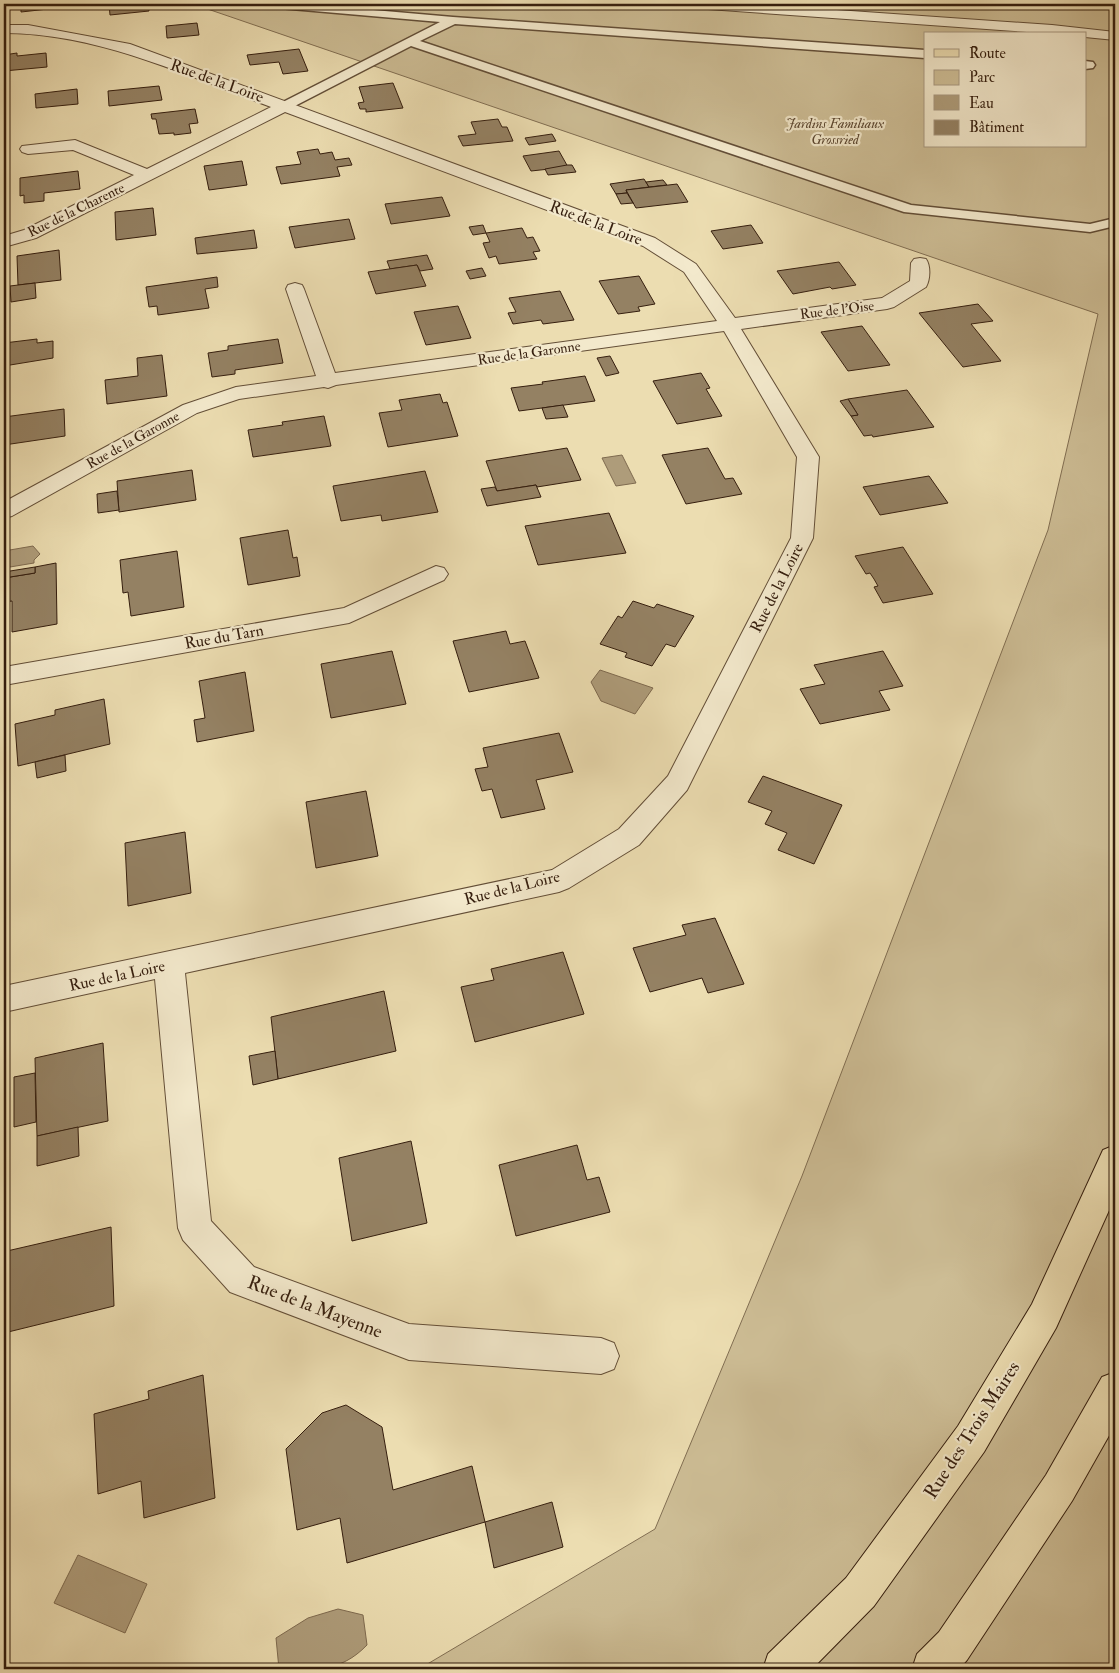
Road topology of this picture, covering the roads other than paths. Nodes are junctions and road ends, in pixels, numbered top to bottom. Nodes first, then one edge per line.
1 (268, 4) edge
2 (694, 4) edge
3 (452, 20) junction
4 (4, 29) edge
5 (1079, 32) edge
6 (1086, 33) edge
7 (1115, 36) edge
8 (410, 42) junction
9 (924, 54) edge
10 (286, 106) junction
11 (28, 149) dead end
12 (147, 175) junction
13 (1115, 222) edge
14 (4, 242) edge
15 (920, 263) dead end
16 (295, 289) dead end
17 (729, 324) junction
18 (328, 382) junction
19 (4, 511) edge
20 (436, 574) dead end
21 (4, 674) edge
22 (169, 965) junction
23 (4, 999) edge
24 (1115, 1162) edge
25 (601, 1356) dead end
26 (1115, 1390) edge
27 (783, 1669) edge
28 (932, 1669) edge

1 - 3 lane
2 - 5 street
3 - 8 lane
3 - 9 lane
4 - 10 street, Rue de la Loire
6 - 7 street
8 - 10 lane
8 - 13 lane
10 - 12 street, Rue de la Charente
10 - 17 street, Rue de la Loire
11 - 12 street, Rue de la Charente
12 - 14 street, Rue de la Charente
15 - 17 street, Rue de l'Oise
16 - 18 street
17 - 18 street, Rue de la Garonne
17 - 22 street, Rue de la Loire
18 - 19 street, Rue de la Garonne
20 - 21 street, Rue du Tarn
22 - 23 street, Rue de la Loire
22 - 25 street, Rue de la Mayenne
24 - 27 main road, Rue des Trois Maires
26 - 28 main road

